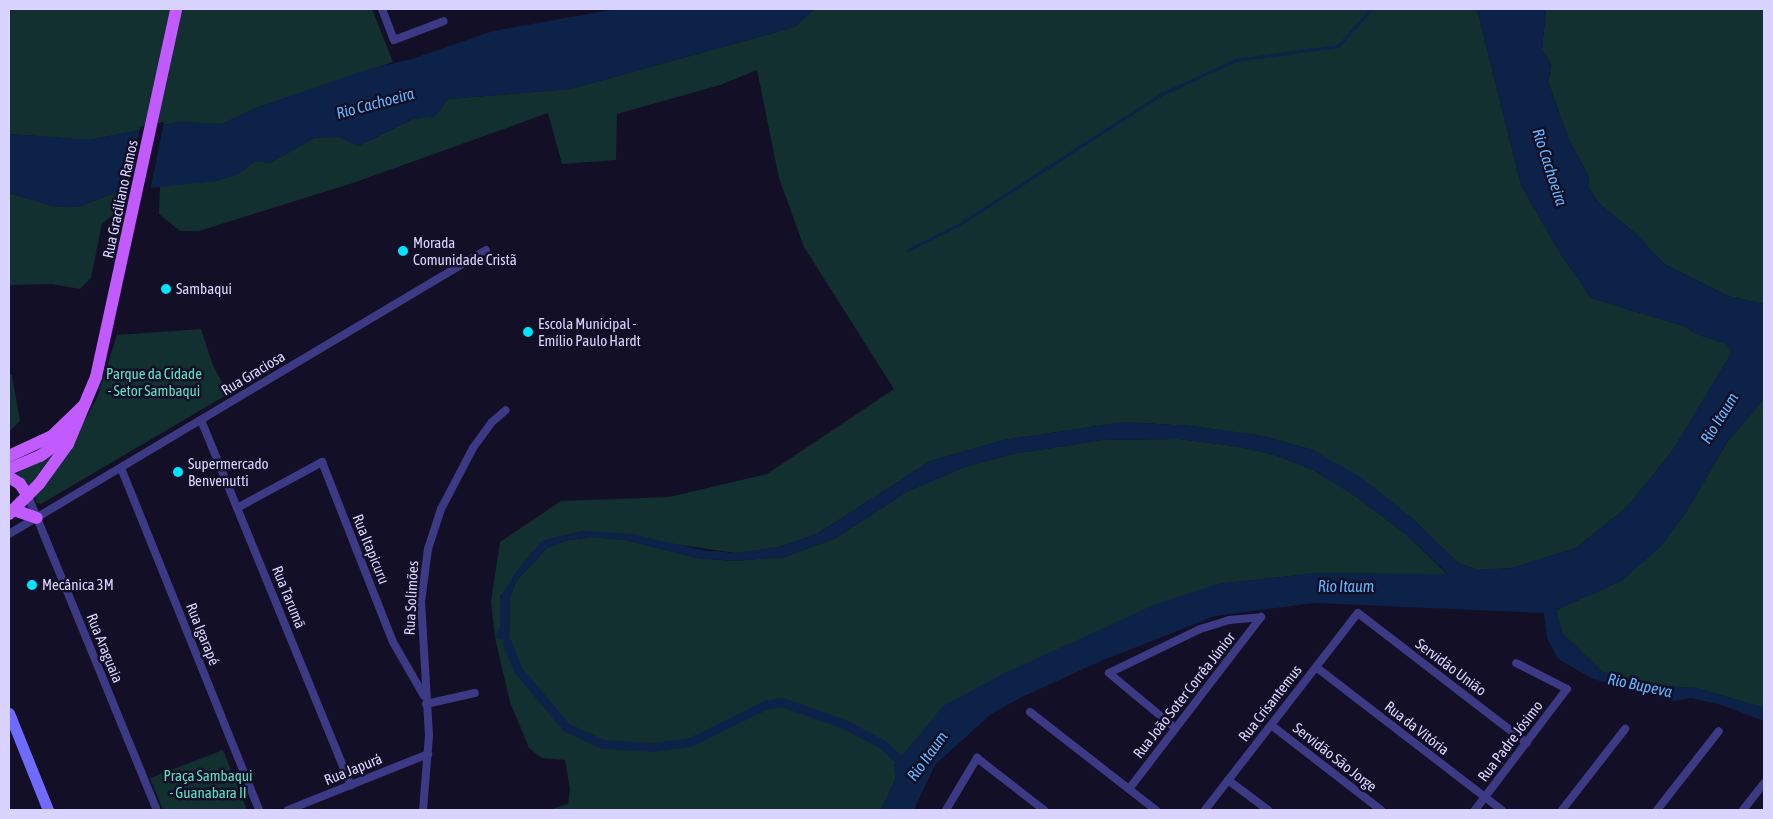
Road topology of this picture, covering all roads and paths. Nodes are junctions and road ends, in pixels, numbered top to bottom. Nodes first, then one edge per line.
1 (382, 9) edge
2 (175, 13) edge
3 (444, 21) dead end
4 (486, 250) dead end
5 (90, 394) junction
6 (82, 407) junction
7 (506, 410) dead end
8 (201, 420) junction
9 (9, 456) edge
10 (121, 468) junction
11 (9, 469) edge
12 (9, 477) edge
13 (28, 496) junction
14 (237, 508) junction
15 (11, 512) edge
16 (37, 518) junction
17 (9, 534) edge
18 (1358, 613) joint
19 (1516, 663) dead end
20 (1316, 667) junction
21 (475, 693) dead end
22 (426, 701) junction
23 (1030, 712) dead end
24 (9, 713) edge
25 (1271, 725) junction
26 (1176, 728) junction
27 (1625, 728) dead end
28 (1719, 731) dead end
29 (1527, 743) junction
30 (428, 754) junction
31 (1228, 780) junction
32 (1764, 783) edge
33 (351, 785) junction
34 (1129, 789) junction
35 (1485, 797) junction
36 (48, 810) edge
37 (157, 810) edge
38 (260, 810) edge
39 (288, 810) edge
40 (423, 810) edge
41 (946, 810) edge
42 (1044, 810) edge
43 (1156, 810) edge
44 (1205, 810) edge
45 (1268, 810) edge
46 (1382, 810) edge
47 (1475, 810) edge
48 (1502, 810) edge
49 (1562, 810) edge
50 (1657, 810) edge
51 (1743, 810) edge

1 - 3 street
2 - 5 main road, Rua Graciliano Ramos
4 - 8 street, Rua Graciosa
5 - 6 main road, Rua Graciliano Ramos
5 - 13 main road, Rua Graciliano Ramos
6 - 9 main road
6 - 11 main road, Rua Graciliano Ramos
7 - 22 street, Rua Solimões
8 - 10 street, Rua Graciosa
8 - 14 street, Rua Tarumã
10 - 16 street, Rua Graciosa
10 - 38 street, Rua Igarapé
12 - 13 main road
13 - 15 main road, Rua Graciliano Ramos
13 - 16 street, Rua Araguaia
14 - 22 street, Rua Itapicuru
14 - 33 street, Rua Tarumã
15 - 16 main road
16 - 17 street, Rua Graciosa
16 - 37 street, Rua Araguaia
18 - 20 street, Rua Crisantemus
18 - 29 street, Servidão União
19 - 29 street, Rua Padre Jósimo
20 - 25 street, Rua Crisantemus
20 - 35 street, Rua da Vitória
21 - 22 street
22 - 30 street, Rua Solimões
23 - 34 street
24 - 36 main road
25 - 31 street, Rua Crisantemus
25 - 46 street, Servidão São Jorge
26 - 26 street, Rua João Soter Corrêa Júnior
26 - 34 street, Rua João Soter Corrêa Júnior
27 - 49 street
28 - 50 street
29 - 35 street, Rua Padre Jósimo
30 - 33 street, Rua Japurá
30 - 40 street, Rua Solimões
31 - 44 street, Rua Crisantemus
31 - 45 street
32 - 51 street
33 - 39 street, Rua Japurá
34 - 43 street
35 - 47 street, Rua Padre Jósimo
35 - 48 street, Rua da Vitória
41 - 42 street

